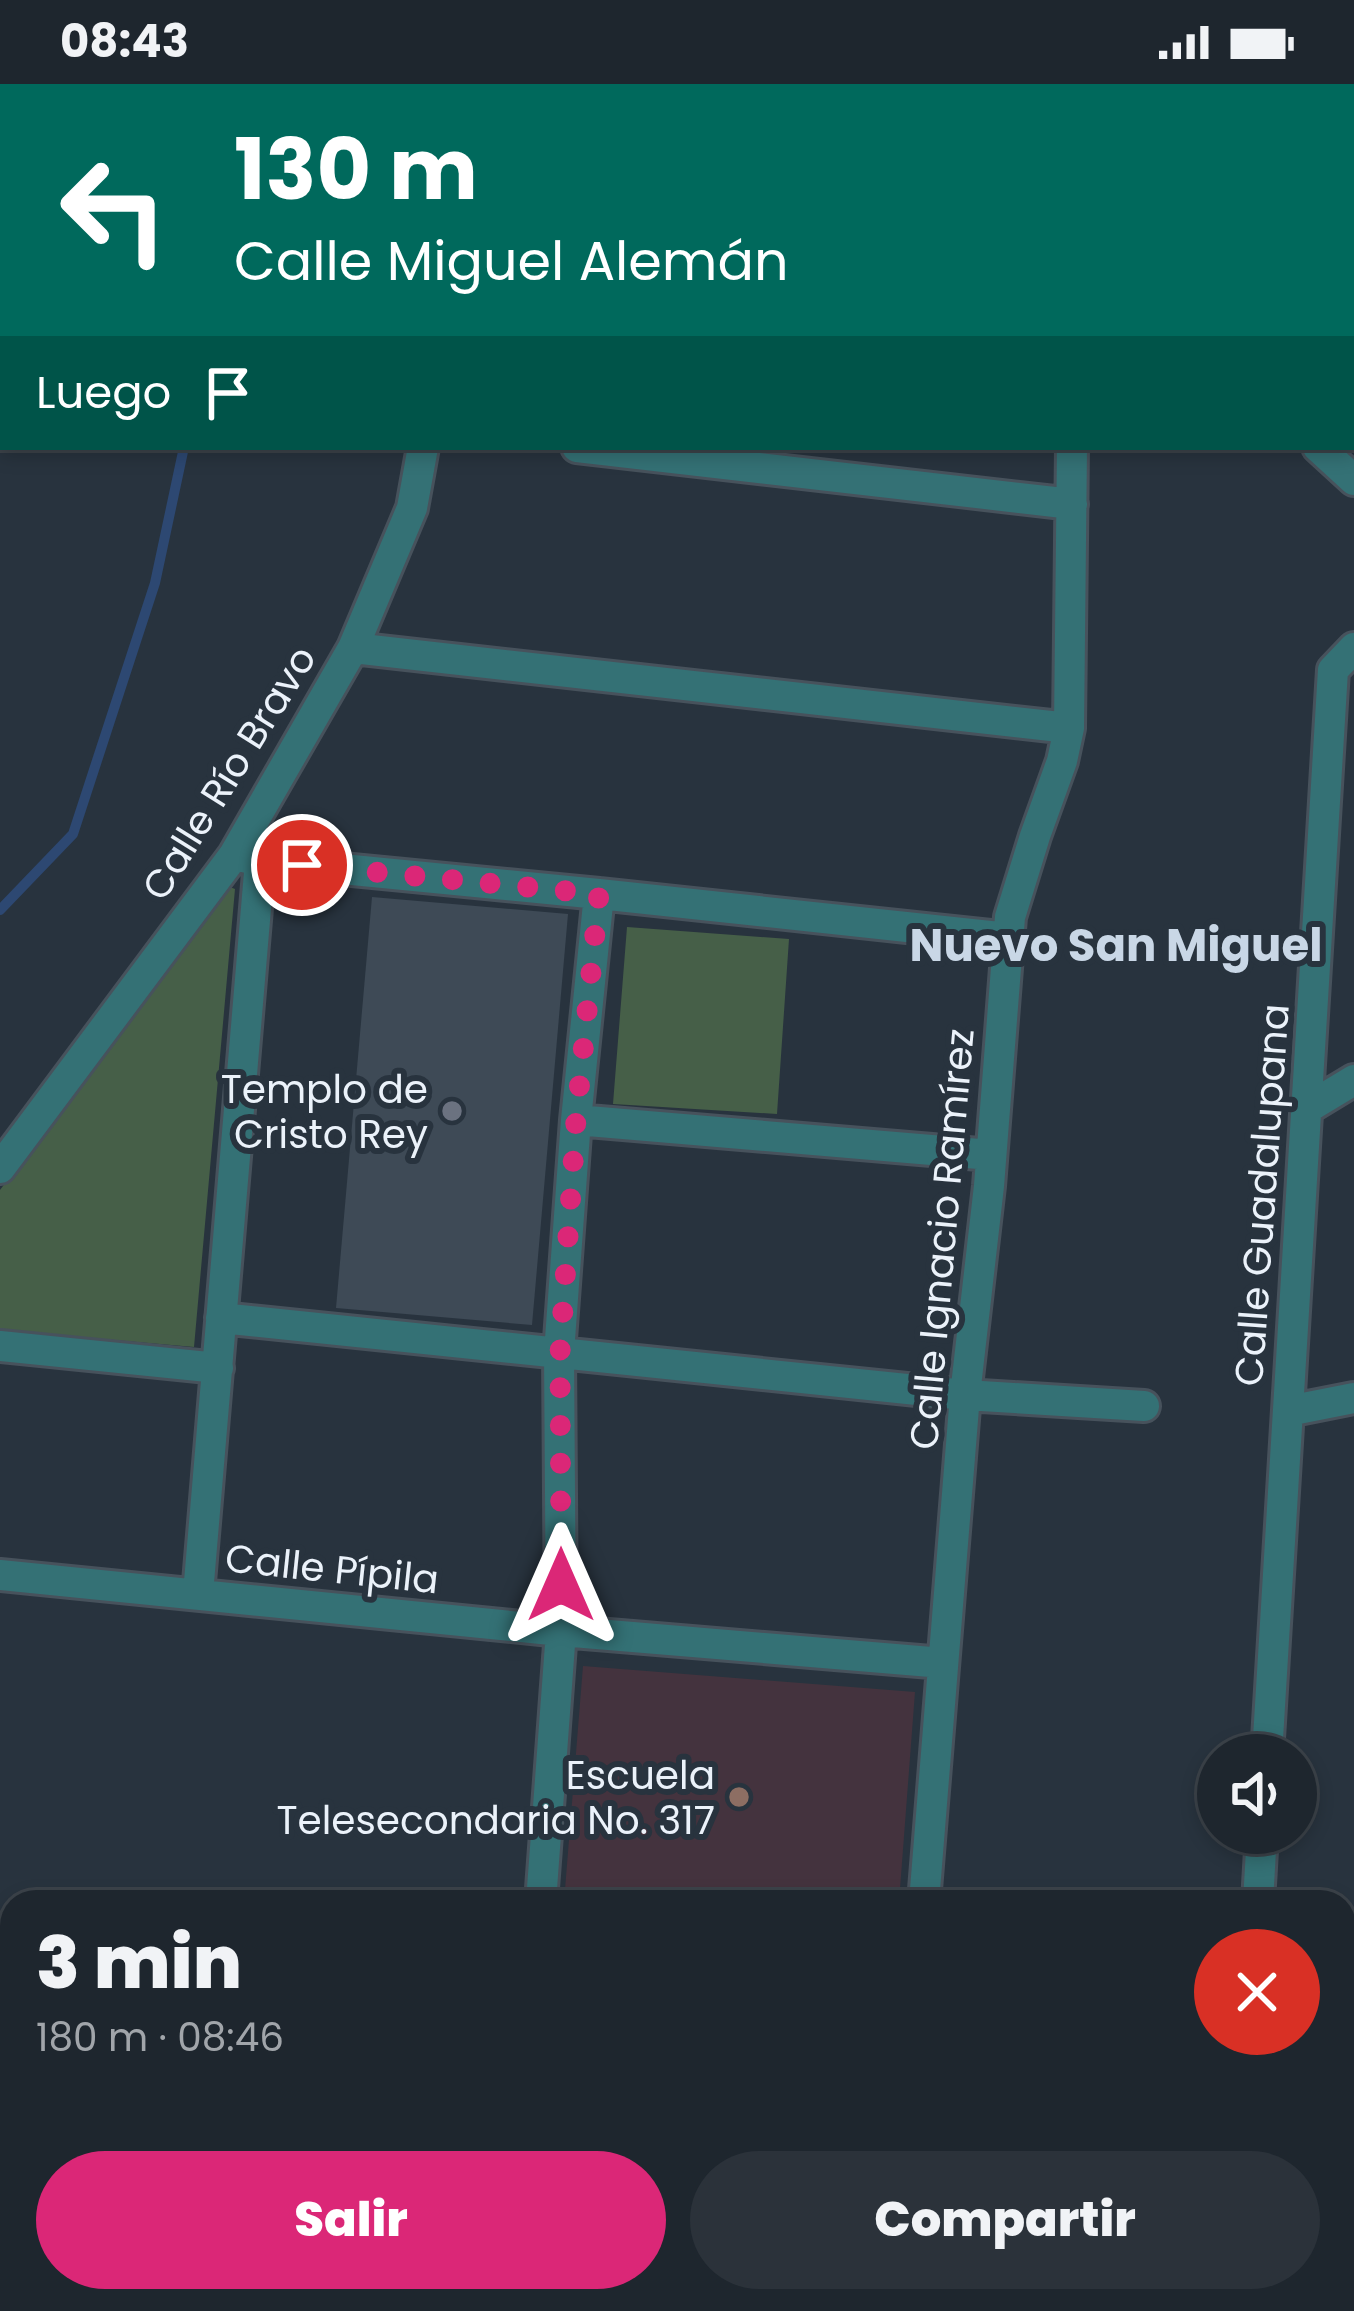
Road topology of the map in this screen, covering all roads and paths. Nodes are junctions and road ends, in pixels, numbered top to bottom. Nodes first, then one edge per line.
1 (422, 450) edge
2 (603, 450) edge
3 (1072, 450) edge
4 (1321, 450) edge
5 (1354, 480) edge
6 (1072, 504) junction
7 (353, 648) junction
8 (1354, 648) edge
9 (1343, 711) edge
10 (1069, 728) junction
11 (247, 858) junction
12 (599, 894) junction
13 (1009, 938) junction
14 (1354, 1080) edge
15 (1306, 1109) junction
16 (576, 1120) junction
17 (991, 1155) junction
18 (0, 1168) edge
19 (221, 1318) junction
20 (0, 1346) edge
21 (560, 1353) junction
22 (218, 1368) junction
23 (965, 1395) junction
24 (1354, 1398) edge
25 (1144, 1406) dead end
26 (1288, 1411) junction
27 (0, 1575) edge
28 (198, 1594) junction
29 (561, 1631) junction
30 (944, 1663) junction
31 (1268, 1734) edge
32 (1261, 1854) edge
33 (543, 1890) edge
34 (925, 1890) edge
35 (1259, 1890) edge

1 - 7 street, Calle Río Bravo
2 - 6 street
3 - 6 street, Calle Ignacio Ramírez
4 - 5 street
6 - 10 street, Calle Ignacio Ramírez
7 - 10 street
7 - 11 street, Calle Río Bravo
8 - 9 street, Calle Guadalupana
9 - 15 street, Calle Guadalupana
10 - 13 street, Calle Ignacio Ramírez
11 - 12 street
11 - 18 street, Calle Río Bravo
11 - 19 street
12 - 13 street
12 - 16 street
13 - 17 street, Calle Ignacio Ramírez
14 - 15 street
15 - 26 street, Calle Guadalupana
16 - 17 street
16 - 21 street
17 - 23 street, Calle Ignacio Ramírez
19 - 21 street
19 - 22 street
20 - 22 street
21 - 23 street
21 - 29 street
22 - 28 street
23 - 25 street
23 - 30 street, Calle Ignacio Ramírez
24 - 26 street
26 - 31 street, Calle Guadalupana
27 - 28 street, Calle Pípila
28 - 29 street, Calle Pípila
29 - 30 street, Calle Pípila
29 - 33 street
30 - 34 street, Calle Ignacio Ramírez
32 - 35 street

